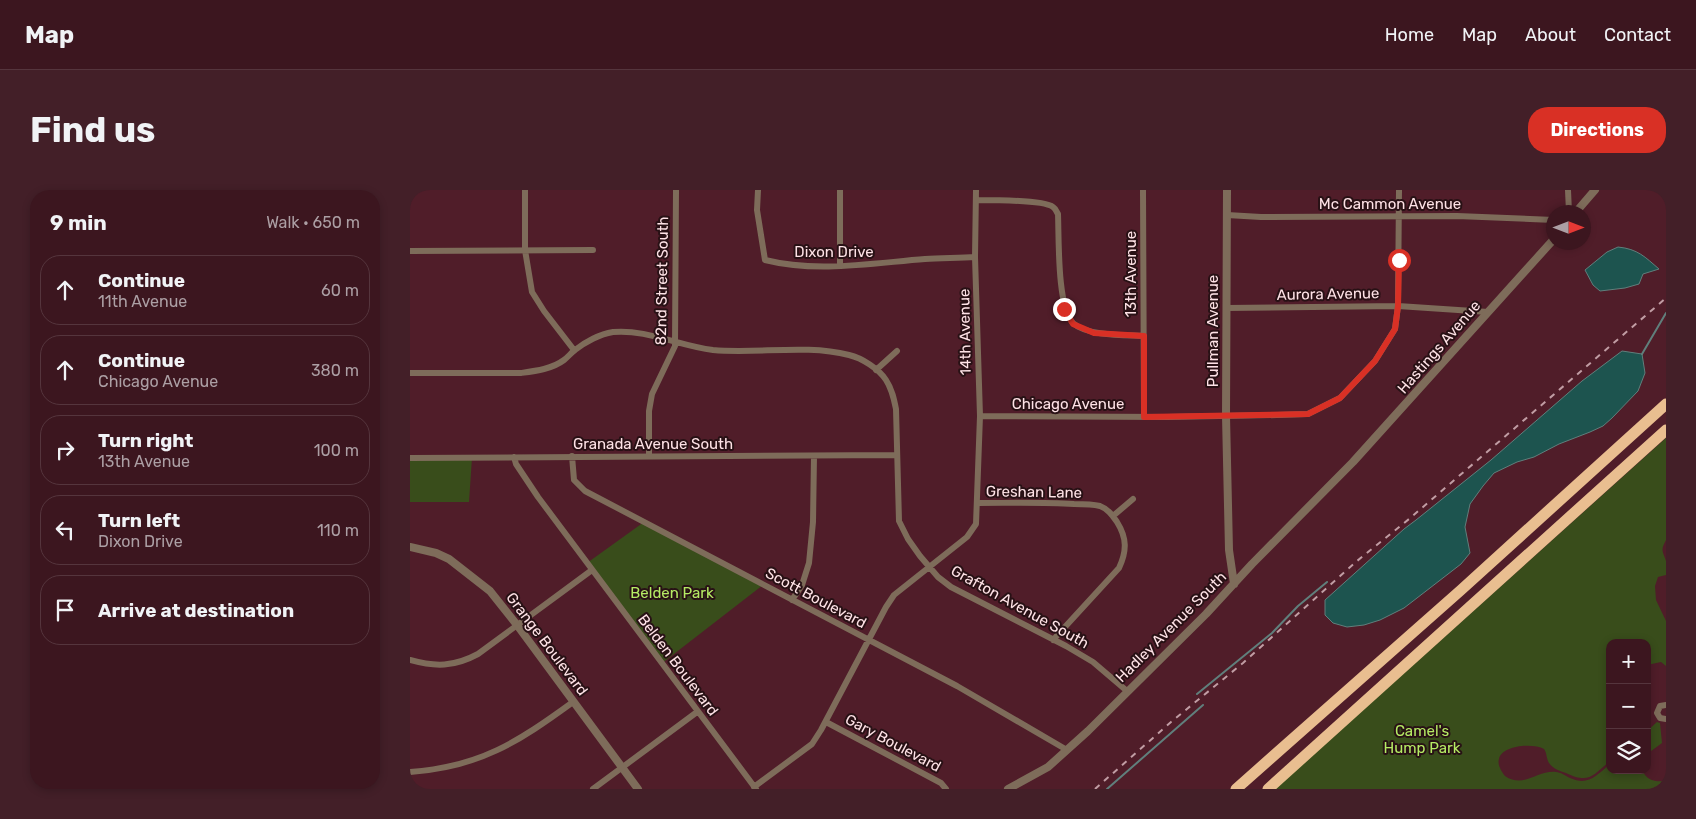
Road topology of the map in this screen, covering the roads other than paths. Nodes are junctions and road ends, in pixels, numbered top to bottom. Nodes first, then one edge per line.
1 (525, 190) edge
2 (676, 190) edge
3 (758, 190) edge
4 (840, 190) edge
5 (976, 190) edge
6 (1143, 190) edge
7 (1227, 190) edge
8 (1398, 190) edge
9 (1568, 190) edge
10 (1595, 190) edge
11 (977, 200) junction
12 (1569, 205) edge
13 (1582, 205) edge
14 (1227, 215) junction
15 (1398, 216) junction
16 (1546, 220) edge
17 (1546, 249) edge
18 (526, 250) junction
19 (593, 250) dead end
20 (410, 251) edge
21 (975, 257) junction
22 (840, 265) junction
23 (1398, 306) junction
24 (1227, 308) junction
25 (1488, 312) junction
26 (1144, 336) junction
27 (676, 343) junction
28 (574, 350) junction
29 (896, 351) dead end
30 (876, 370) junction
31 (410, 373) edge
32 (1666, 404) edge
33 (980, 416) junction
34 (1226, 416) junction
35 (1144, 417) junction
36 (1666, 430) edge
37 (897, 455) junction
38 (572, 456) junction
39 (649, 456) junction
40 (814, 456) junction
41 (514, 457) junction
42 (410, 458) edge
43 (1343, 472) joint
44 (1133, 499) dead end
45 (978, 503) junction
46 (1113, 516) junction
47 (410, 547) edge
48 (929, 566) junction
49 (592, 570) junction
50 (1234, 584) junction
51 (792, 600) junction
52 (517, 625) junction
53 (869, 640) junction
54 (1053, 640) junction
55 (410, 660) edge
56 (1127, 692) junction
57 (573, 702) junction
58 (1666, 705) edge
59 (697, 712) junction
60 (1666, 719) edge
61 (826, 722) junction
62 (1067, 750) junction
63 (622, 767) junction
64 (410, 772) edge
65 (755, 788) edge
66 (592, 789) edge
67 (638, 789) edge
68 (946, 789) edge
69 (1008, 789) edge
70 (1236, 789) edge
71 (1268, 789) edge

1 - 18 street
2 - 27 street, 82nd Street South
3 - 22 street, Dixon Drive
4 - 22 street
5 - 11 street, 14th Avenue
6 - 26 street, 13th Avenue
7 - 14 street, Pullman Avenue
8 - 15 street, Chicago Avenue
9 - 12 street
10 - 13 street
11 - 21 street, 14th Avenue
11 - 26 street
14 - 15 street, Mc Cammon Avenue
14 - 24 street, Pullman Avenue
15 - 16 street, Mc Cammon Avenue
15 - 23 street, Chicago Avenue
17 - 25 street, Hastings Avenue
18 - 19 street
18 - 20 street
18 - 28 street
21 - 22 street, Dixon Drive
21 - 33 street, 14th Avenue
23 - 24 street, Aurora Avenue
23 - 25 street, Aurora Avenue
23 - 34 street, Chicago Avenue
24 - 34 street, Pullman Avenue
25 - 43 street, Hastings Avenue
26 - 35 street, 13th Avenue
27 - 28 street, Grafton Avenue South
27 - 30 street, Grafton Avenue South
27 - 39 street, 82nd Street South
28 - 31 street, Grafton Avenue South
29 - 30 street
30 - 37 street, Grafton Avenue South
32 - 70 highway
33 - 35 street, Chicago Avenue
33 - 45 street, 14th Avenue
34 - 35 street, Chicago Avenue
34 - 50 street, Pullman Avenue
36 - 71 highway
37 - 40 street, Granada Avenue South
37 - 48 street, Grafton Avenue South
38 - 39 street, Granada Avenue South
38 - 41 street, Granada Avenue South
38 - 51 street, Scott Boulevard
39 - 40 street, Granada Avenue South
40 - 51 street
41 - 42 street, Granada Avenue South
41 - 49 street, Belden Boulevard
43 - 50 street, Hadley Avenue South
44 - 46 street
45 - 46 street, Greshan Lane
45 - 48 street, 14th Avenue
46 - 54 street
47 - 52 street, Grange Boulevard
48 - 53 street, 14th Avenue
48 - 54 street, Grafton Avenue South
49 - 52 street
49 - 59 street, Belden Boulevard
50 - 56 street, Hadley Avenue South
51 - 53 street, Scott Boulevard
52 - 55 street
52 - 57 street, Grange Boulevard
53 - 61 street, 14th Avenue
53 - 62 street, Scott Boulevard
54 - 56 street, Grafton Avenue South
56 - 62 street, Hadley Avenue South
57 - 63 street, Grange Boulevard
57 - 64 street
58 - 60 street
59 - 63 street
59 - 65 street, Belden Boulevard
61 - 65 street, 14th Avenue
61 - 68 street, Gary Boulevard
62 - 69 street, Hadley Avenue South
63 - 66 street
63 - 67 street, Grange Boulevard

